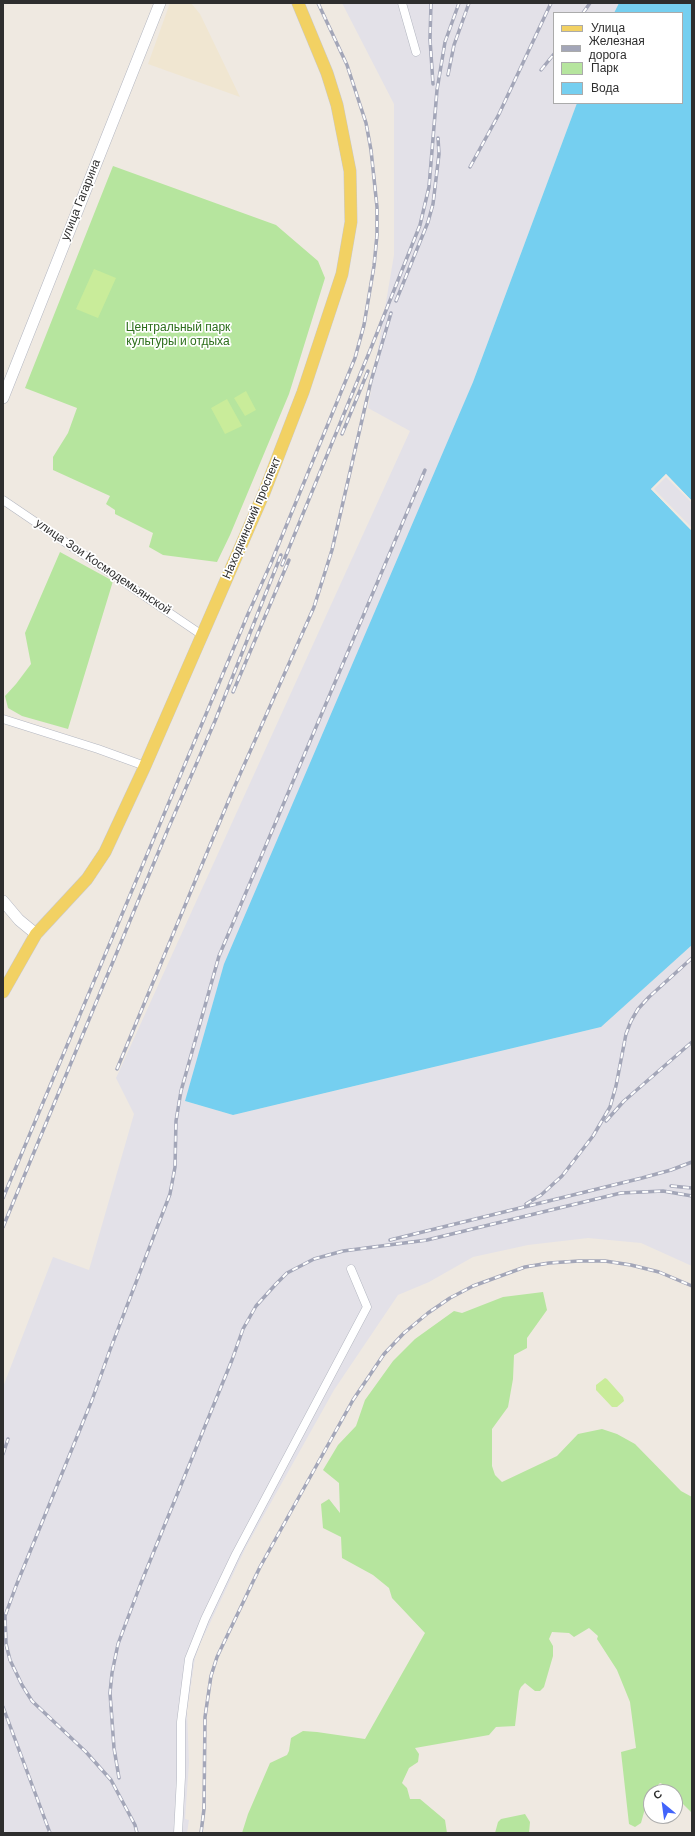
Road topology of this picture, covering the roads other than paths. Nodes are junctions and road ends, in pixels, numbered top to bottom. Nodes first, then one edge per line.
1 (160, 3) edge
2 (298, 3) edge
3 (402, 3) edge
4 (416, 52) dead end
5 (3, 398) edge
6 (3, 500) edge
7 (202, 634) junction
8 (3, 719) edge
9 (145, 766) junction
10 (3, 901) edge
11 (36, 934) junction
12 (3, 992) edge
13 (351, 1269) dead end
14 (178, 1833) edge

1 - 5 main road, улица Гагарина
2 - 7 main road, Находкинский проспект
3 - 4 street
6 - 7 street, улица Зои Космодемьянской
7 - 9 main road, Находкинский проспект
8 - 9 street
9 - 11 main road, Находкинский проспект
10 - 11 main road
11 - 12 main road, Находкинский проспект
13 - 14 street

